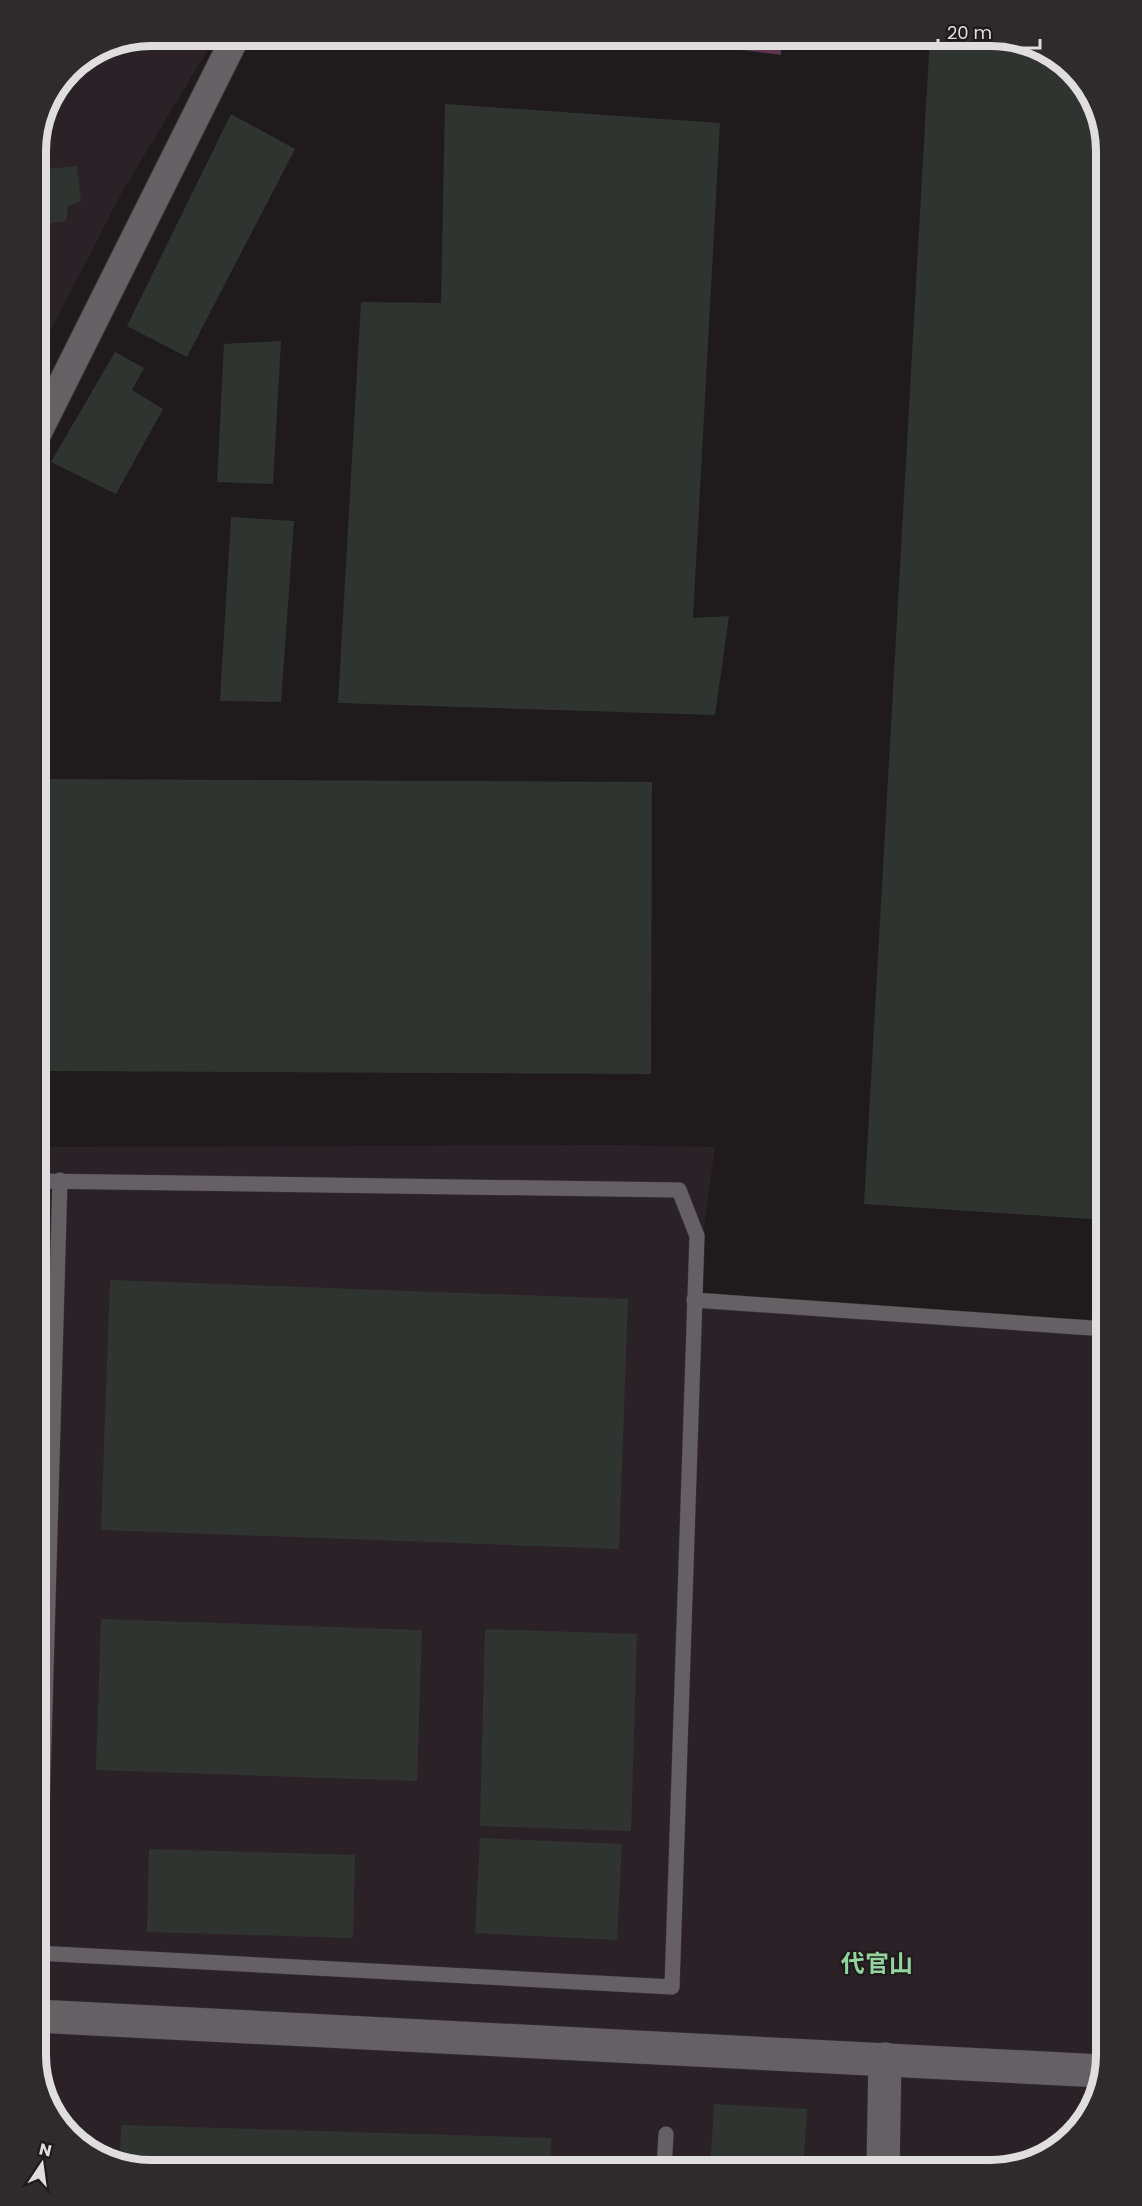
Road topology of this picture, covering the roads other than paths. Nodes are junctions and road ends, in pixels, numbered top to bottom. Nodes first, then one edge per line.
1 (231, 46) edge
2 (47, 414) edge
3 (46, 1180) edge
4 (60, 1180) junction
5 (694, 1300) junction
6 (1096, 1328) edge
7 (46, 1643) edge
8 (46, 1953) edge
9 (46, 2017) edge
10 (885, 2059) junction
11 (1094, 2071) edge
12 (666, 2134) dead end
13 (665, 2160) edge
14 (883, 2160) edge

1 - 2 street
3 - 4 lane
4 - 5 lane
4 - 7 lane
5 - 6 lane
5 - 8 lane
9 - 10 street
10 - 11 street
10 - 14 street
12 - 13 lane

